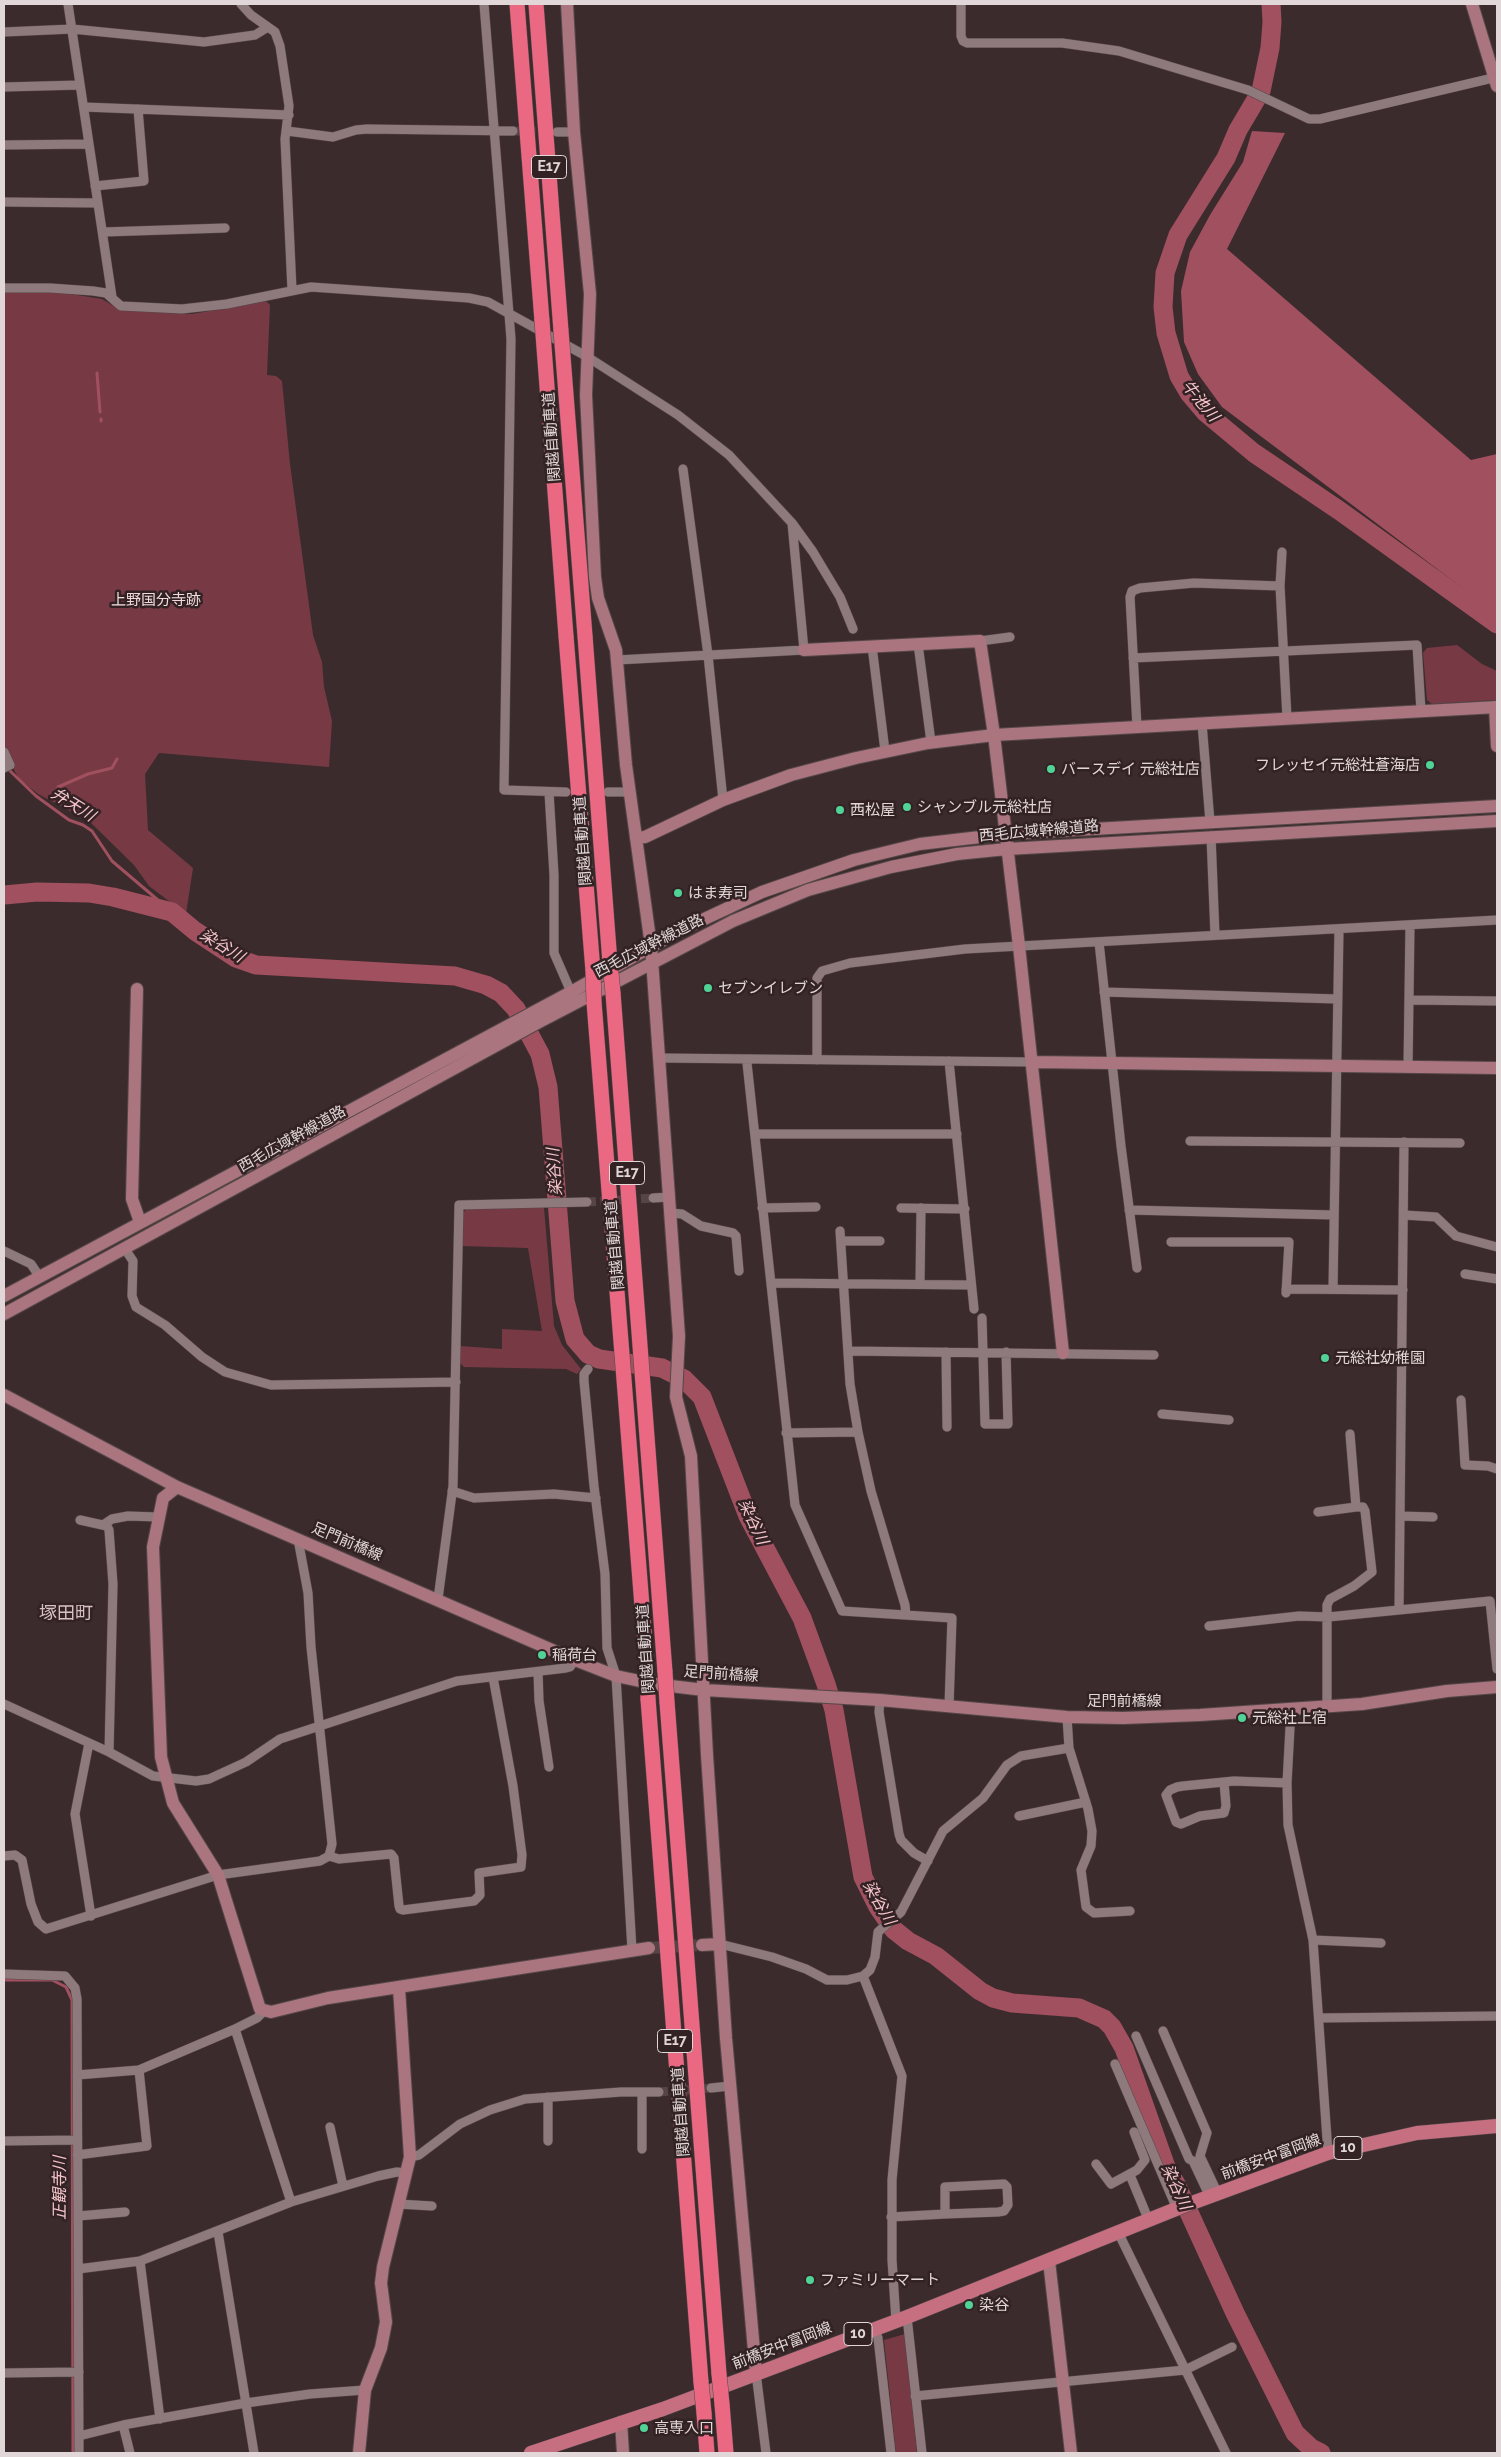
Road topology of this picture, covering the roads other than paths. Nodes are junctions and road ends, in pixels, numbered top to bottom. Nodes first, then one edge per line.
1 (68, 4) edge
2 (241, 4) edge
3 (484, 4) edge
4 (517, 4) edge
5 (536, 4) edge
6 (567, 4) edge
7 (961, 4) edge
8 (1472, 4) edge
9 (268, 27) junction
10 (72, 29) junction
11 (4, 32) edge
12 (1496, 80) edge
13 (80, 84) junction
14 (4, 87) edge
15 (84, 107) junction
16 (138, 109) junction
17 (289, 115) junction
18 (287, 131) junction
19 (495, 131) junction
20 (513, 132) tunnel mouth
21 (557, 132) tunnel mouth
22 (574, 132) junction
23 (88, 144) junction
24 (4, 145) edge
25 (95, 186) junction
26 (4, 202) edge
27 (97, 203) junction
28 (225, 228) dead end
29 (104, 232) junction
30 (4, 288) edge
31 (292, 290) junction
32 (112, 297) junction
33 (510, 314) junction
34 (586, 356) junction
35 (683, 469) dead end
36 (792, 523) junction
37 (1282, 552) dead end
38 (1280, 586) junction
39 (853, 629) dead end
40 (1010, 637) dead end
41 (980, 641) junction
42 (918, 644) junction
43 (872, 646) junction
44 (804, 650) junction
45 (1283, 650) junction
46 (708, 655) junction
47 (1134, 658) junction
48 (617, 660) junction
49 (1496, 707) edge
50 (1421, 711) junction
51 (1287, 718) junction
52 (1202, 723) junction
53 (1137, 727) junction
54 (994, 735) junction
55 (931, 742) junction
56 (1497, 746) edge
57 (885, 751) junction
58 (4, 752) edge
59 (4, 768) edge
60 (550, 792) junction
61 (566, 792) dead end
62 (608, 792) dead end
63 (630, 792) junction
64 (723, 800) junction
65 (1497, 806) edge
66 (1497, 821) edge
67 (1210, 822) junction
68 (1006, 834) junction
69 (1211, 836) junction
70 (636, 838) junction
71 (1007, 849) junction
72 (1497, 920) edge
73 (1410, 925) junction
74 (1339, 929) junction
75 (1214, 935) junction
76 (1099, 942) junction
77 (651, 946) junction
78 (1019, 946) junction
79 (651, 963) junction
80 (137, 989) dead end
81 (570, 992) junction
82 (1104, 992) junction
83 (1337, 999) junction
84 (1410, 1000) junction
85 (1497, 1001) edge
86 (538, 1016) junction
87 (511, 1030) junction
88 (661, 1058) junction
89 (749, 1059) junction
90 (817, 1060) junction
91 (950, 1062) junction
92 (1032, 1062) junction
93 (1112, 1063) junction
94 (1336, 1067) junction
95 (1408, 1068) junction
96 (1497, 1068) edge
97 (755, 1134) junction
98 (957, 1134) junction
99 (1190, 1141) dead end
100 (1335, 1142) junction
101 (1404, 1142) junction
102 (1460, 1143) dead end
103 (670, 1197) junction
104 (653, 1198) tunnel mouth
105 (587, 1202) tunnel mouth
106 (816, 1207) dead end
107 (762, 1208) junction
108 (902, 1208) dead end
109 (921, 1208) junction
110 (965, 1209) junction
111 (1129, 1210) junction
112 (670, 1213) junction
113 (1334, 1215) junction
114 (1404, 1215) junction
115 (140, 1222) junction
116 (840, 1231) dead end
117 (841, 1241) junction
118 (880, 1241) dead end
119 (1171, 1242) dead end
120 (1497, 1247) edge
121 (125, 1249) junction
122 (4, 1251) edge
123 (1137, 1268) dead end
124 (739, 1271) dead end
125 (1465, 1274) dead end
126 (40, 1276) junction
127 (1497, 1279) edge
128 (771, 1283) junction
129 (845, 1283) junction
130 (920, 1284) junction
131 (972, 1285) junction
132 (1333, 1289) junction
133 (1403, 1290) junction
134 (4, 1296) edge
135 (974, 1309) dead end
136 (4, 1314) edge
137 (982, 1318) dead end
138 (849, 1351) junction
139 (946, 1352) junction
140 (1006, 1352) junction
141 (982, 1353) junction
142 (1063, 1353) junction
143 (1154, 1354) dead end
144 (588, 1369) dead end
145 (456, 1382) junction
146 (4, 1395) edge
147 (1461, 1400) dead end
148 (1162, 1414) dead end
149 (1229, 1420) dead end
150 (947, 1426) dead end
151 (858, 1432) junction
152 (786, 1433) junction
153 (1350, 1434) dead end
154 (1497, 1468) edge
155 (177, 1487) junction
156 (452, 1491) junction
157 (596, 1498) junction
158 (1356, 1507) junction
159 (1318, 1512) dead end
160 (1400, 1516) junction
161 (158, 1517) junction
162 (1433, 1517) dead end
163 (80, 1520) dead end
164 (103, 1525) junction
165 (298, 1539) junction
166 (438, 1599) junction
167 (1399, 1610) junction
168 (906, 1615) junction
169 (1328, 1617) junction
170 (1209, 1626) dead end
171 (575, 1660) junction
172 (1497, 1669) edge
173 (538, 1672) junction
174 (616, 1676) junction
175 (493, 1677) junction
176 (1497, 1687) edge
177 (704, 1690) junction
178 (880, 1700) junction
179 (4, 1704) edge
180 (949, 1706) junction
181 (1327, 1707) junction
182 (1291, 1709) junction
183 (1068, 1717) junction
184 (320, 1726) junction
185 (89, 1743) junction
186 (1069, 1748) junction
187 (110, 1752) junction
188 (549, 1767) dead end
189 (165, 1777) junction
190 (1224, 1782) junction
191 (1287, 1782) junction
192 (1086, 1802) junction
193 (1019, 1816) dead end
194 (4, 1856) edge
195 (329, 1856) junction
196 (928, 1861) junction
197 (218, 1875) junction
198 (1130, 1911) dead end
199 (91, 1916) junction
200 (1312, 1940) junction
201 (1381, 1943) dead end
202 (720, 1944) junction
203 (702, 1945) tunnel mouth
204 (649, 1948) tunnel mouth
205 (632, 1950) junction
206 (4, 1974) edge
207 (864, 1976) junction
208 (399, 1988) junction
209 (264, 2011) junction
210 (1497, 2016) edge
211 (1319, 2018) junction
212 (235, 2029) junction
213 (1163, 2031) dead end
214 (1136, 2036) dead end
215 (1115, 2064) dead end
216 (139, 2070) junction
217 (77, 2075) junction
218 (730, 2086) junction
219 (711, 2088) tunnel mouth
220 (642, 2092) junction
221 (659, 2092) tunnel mouth
222 (548, 2097) junction
223 (1497, 2126) edge
224 (330, 2127) dead end
225 (1134, 2132) dead end
226 (76, 2140) junction
227 (4, 2141) edge
228 (548, 2141) dead end
229 (642, 2149) dead end
230 (1328, 2153) junction
231 (77, 2155) junction
232 (410, 2157) junction
233 (1096, 2164) dead end
234 (406, 2173) junction
235 (1130, 2175) junction
236 (343, 2186) junction
237 (1211, 2197) junction
238 (291, 2202) junction
239 (398, 2204) junction
240 (432, 2206) dead end
241 (1179, 2208) junction
242 (125, 2212) dead end
243 (944, 2214) junction
244 (78, 2216) junction
245 (891, 2216) junction
246 (1149, 2221) junction
247 (218, 2232) junction
248 (1119, 2234) junction
249 (140, 2261) junction
250 (1049, 2262) junction
251 (78, 2269) junction
252 (902, 2319) junction
253 (874, 2328) junction
254 (1232, 2347) dead end
255 (1185, 2370) junction
256 (4, 2372) edge
257 (79, 2372) junction
258 (756, 2372) junction
259 (1064, 2383) junction
260 (365, 2390) junction
261 (915, 2396) junction
262 (246, 2403) junction
263 (160, 2418) junction
264 (621, 2422) junction
265 (123, 2425) junction
266 (79, 2436) junction
267 (79, 2453) edge
268 (130, 2453) edge
269 (254, 2453) edge
270 (359, 2453) edge
271 (531, 2453) edge
272 (623, 2453) edge
273 (707, 2453) edge
274 (726, 2453) edge
275 (766, 2453) edge
276 (891, 2453) edge
277 (922, 2453) edge
278 (1072, 2453) edge
279 (1226, 2453) edge

1 - 10 street
2 - 9 street
3 - 19 street
4 - 273 highway, 関越自動車道 / E17, bridge
5 - 274 highway, 関越自動車道 / E17, bridge
6 - 22 street
7 - 12 street
8 - 12 street
9 - 10 street
9 - 17 street
10 - 11 street
10 - 13 street
13 - 14 street
13 - 15 street
15 - 16 street
15 - 23 street
16 - 17 street
16 - 25 street
17 - 18 street
18 - 19 street
18 - 31 street
19 - 20 street
19 - 33 street
21 - 22 street
22 - 34 street
23 - 24 street
23 - 25 street
25 - 27 street
26 - 27 street
27 - 29 street
28 - 29 street
29 - 32 street
30 - 32 street
31 - 32 street
31 - 33 street
33 - 34 street
33 - 60 street
34 - 36 street
34 - 48 street
35 - 46 street
36 - 39 street
36 - 44 street
37 - 38 street
38 - 45 street
38 - 47 street
40 - 41 street
41 - 42 street
41 - 54 street
42 - 43 street
42 - 55 street
43 - 44 street
43 - 57 street
44 - 46 street
45 - 47 street
45 - 50 street
45 - 51 street
46 - 48 street
46 - 64 street
47 - 53 street
48 - 63 street
49 - 50 street
49 - 56 street
50 - 51 street
51 - 52 street
52 - 53 street
52 - 67 street
53 - 54 street
54 - 55 street
54 - 68 street
55 - 57 street
57 - 64 street
58 - 59 street
60 - 61 street
60 - 81 street
62 - 63 street
63 - 70 street
64 - 70 street
65 - 67 street, 西毛広域幹線道路
66 - 69 street, 西毛広域幹線道路
67 - 68 street, 西毛広域幹線道路
68 - 71 street
68 - 77 street, 西毛広域幹線道路
69 - 71 street, 西毛広域幹線道路
69 - 75 street
70 - 77 street
71 - 78 street
71 - 79 street, 西毛広域幹線道路
72 - 73 street
73 - 74 street
73 - 84 street
74 - 75 street
74 - 83 street
75 - 76 street
76 - 78 street
76 - 82 street
77 - 79 street
77 - 81 street, 西毛広域幹線道路
78 - 90 street
78 - 92 street
79 - 86 street, 西毛広域幹線道路
79 - 88 street
80 - 115 street
81 - 86 street, 西毛広域幹線道路
82 - 83 street
82 - 93 street
83 - 94 street
84 - 85 street
84 - 95 street
86 - 87 street, 西毛広域幹線道路
87 - 115 street, 西毛広域幹線道路
87 - 121 street, 西毛広域幹線道路
88 - 89 street
88 - 103 street
89 - 90 street
89 - 97 street
90 - 91 street
91 - 92 street
91 - 98 street
92 - 93 street
92 - 142 street
93 - 94 street
93 - 111 street
94 - 95 street
94 - 100 street
95 - 96 street
97 - 98 street
97 - 107 street
98 - 110 street
99 - 100 street
100 - 101 street
100 - 113 street
101 - 102 street
101 - 114 street
103 - 104 street
103 - 112 street
105 - 145 street
106 - 107 street
107 - 128 street
108 - 109 street
109 - 110 street
109 - 130 street
110 - 131 street
111 - 113 street
111 - 123 street
112 - 124 street
112 - 177 street
113 - 132 street
114 - 120 street
114 - 133 street
115 - 126 street, 西毛広域幹線道路
116 - 117 street
117 - 118 street
117 - 129 street
119 - 132 street
121 - 136 street, 西毛広域幹線道路
121 - 145 street
122 - 126 street
125 - 127 street
126 - 134 street, 西毛広域幹線道路
128 - 129 street
128 - 152 street
129 - 130 street
129 - 138 street
130 - 131 street
131 - 135 street
132 - 133 street
133 - 160 street
137 - 141 street
138 - 139 street
138 - 151 street
139 - 141 street
139 - 150 street
140 - 141 street
140 - 141 street
140 - 142 street
142 - 143 street
144 - 157 street
145 - 156 street
146 - 155 street, 足門前橋線
147 - 154 street
148 - 149 street
151 - 152 street
151 - 168 street
152 - 168 street
153 - 158 street
155 - 161 street
155 - 165 street, 足門前橋線
156 - 157 street
156 - 166 street
157 - 174 street
158 - 159 street
158 - 169 street
160 - 162 street
160 - 167 street
161 - 164 street
161 - 189 street
163 - 164 street
164 - 187 street
165 - 166 street, 足門前橋線
165 - 184 street
166 - 171 street, 足門前橋線
167 - 169 street
167 - 172 street
168 - 180 street
169 - 170 street
169 - 181 street
171 - 173 street
171 - 174 street, 足門前橋線
173 - 175 street
173 - 188 street
174 - 177 street, 足門前橋線
174 - 205 street
175 - 184 street
175 - 195 street
176 - 181 street, 足門前橋線
177 - 178 street, 足門前橋線
177 - 202 street
178 - 180 street, 足門前橋線
178 - 196 street
179 - 185 street
180 - 183 street, 足門前橋線
181 - 182 street, 足門前橋線
182 - 183 street, 足門前橋線
182 - 191 street
183 - 186 street
184 - 189 street
184 - 195 street
185 - 187 street
185 - 199 street
186 - 192 street
186 - 196 street
187 - 189 street
189 - 197 street
190 - 190 street
190 - 191 street
191 - 200 street
192 - 193 street
192 - 198 street
194 - 199 street
195 - 197 street
196 - 207 street
197 - 199 street
197 - 209 street
200 - 201 street
200 - 211 street
202 - 203 street
202 - 207 street
202 - 218 street
204 - 205 street
205 - 208 street
206 - 217 street
207 - 245 street
208 - 209 street
208 - 232 street
209 - 212 street
210 - 211 street
211 - 230 street
212 - 216 street
212 - 238 street
213 - 237 street
214 - 237 street
215 - 241 street
216 - 217 street
216 - 231 street
217 - 226 street
218 - 219 street
218 - 258 street
220 - 221 street
220 - 222 street
220 - 229 street
222 - 228 street
222 - 232 street
223 - 230 main road, 前橋安中富岡線 / 10
224 - 236 street
225 - 235 street
226 - 227 street
226 - 231 street
230 - 237 main road, 前橋安中富岡線 / 10
231 - 244 street
232 - 234 street
233 - 235 street
234 - 236 street
234 - 239 street
235 - 246 street
236 - 238 street
237 - 241 main road, 10
238 - 247 street
239 - 240 street
239 - 260 street
241 - 246 main road, 前橋安中富岡線 / 10
242 - 244 street
243 - 243 street
243 - 245 street
244 - 251 street
245 - 252 street
246 - 248 main road, 前橋安中富岡線 / 10
247 - 249 street
247 - 262 street
248 - 250 main road, 前橋安中富岡線 / 10
248 - 255 street
249 - 251 street
249 - 263 street
250 - 252 main road, 前橋安中富岡線 / 10
250 - 259 street
251 - 257 street
252 - 253 main road, 前橋安中富岡線 / 10
252 - 261 street
253 - 258 main road, 前橋安中富岡線 / 10
253 - 276 street
254 - 255 street
255 - 259 street
255 - 279 street
256 - 257 street
257 - 266 street
258 - 264 main road, 前橋安中富岡線 / 10
258 - 275 street
259 - 261 street
259 - 278 street
260 - 262 street
260 - 270 street
261 - 277 street
262 - 263 street
262 - 269 street
263 - 265 street
264 - 271 main road, 前橋安中富岡線 / 10
264 - 272 street
265 - 266 street
265 - 268 street
266 - 267 street

